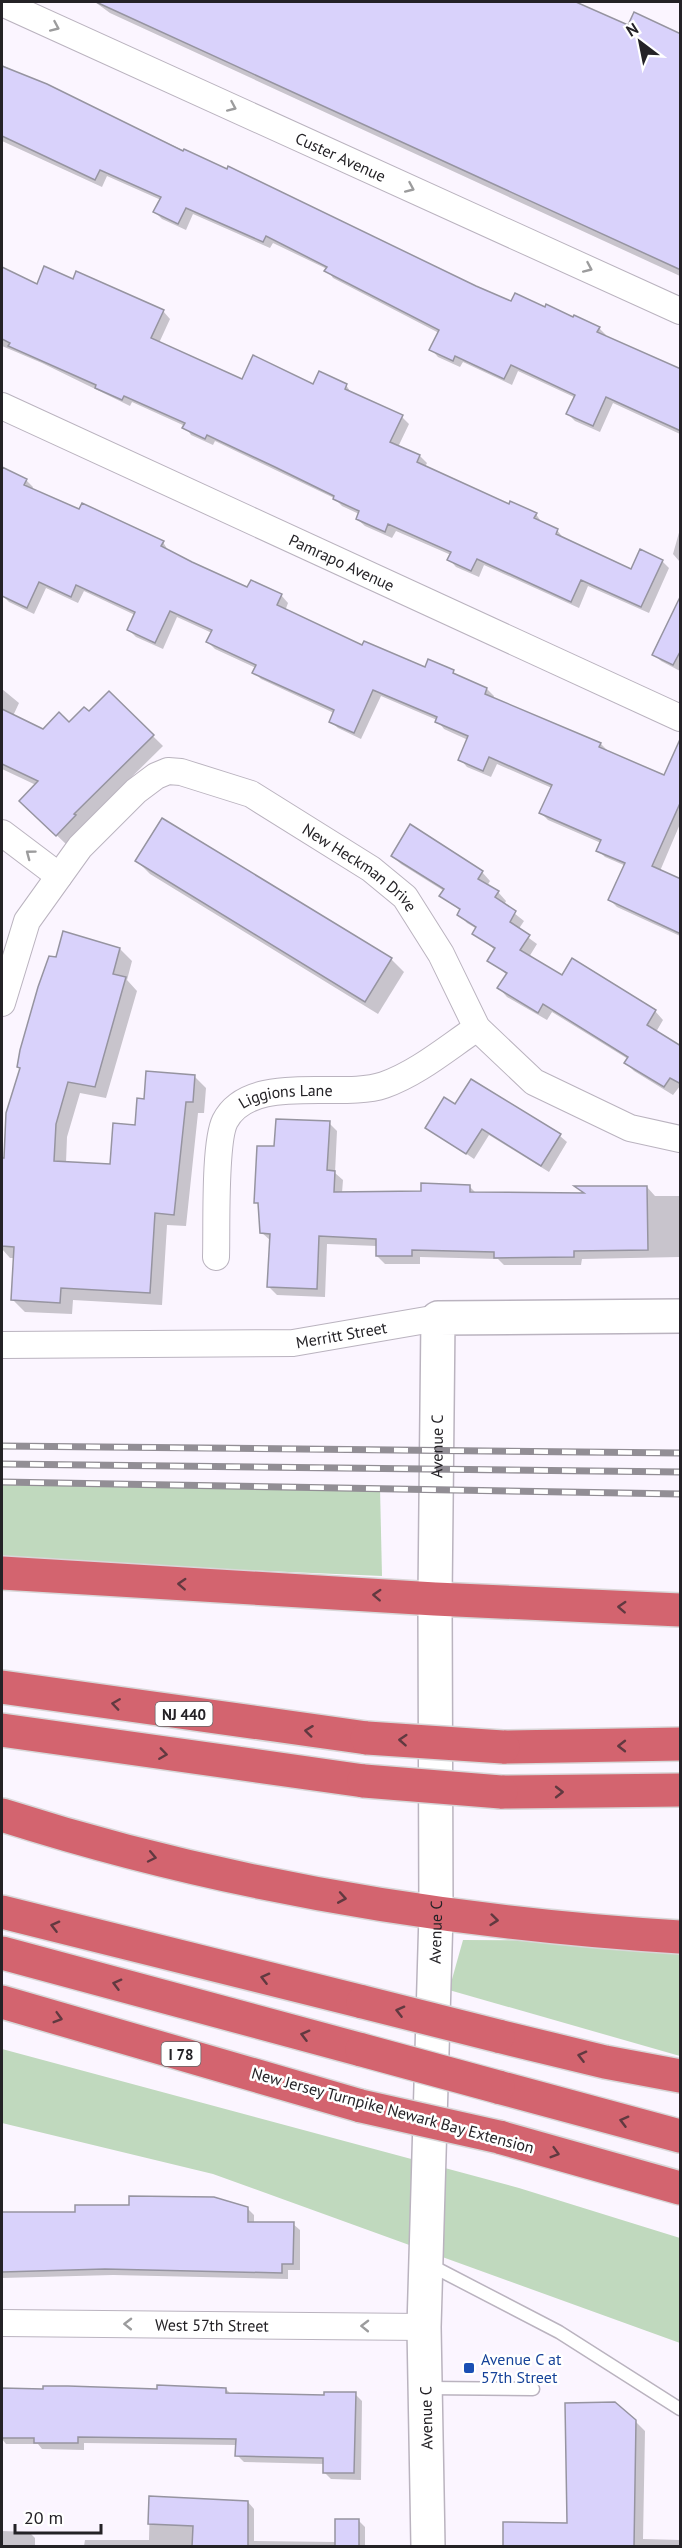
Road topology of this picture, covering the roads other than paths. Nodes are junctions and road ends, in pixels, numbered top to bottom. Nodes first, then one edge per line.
1 (2, 3) edge
2 (681, 311) edge
3 (2, 405) edge
4 (681, 718) edge
5 (2, 833) edge
6 (59, 876) junction
7 (2, 1003) edge
8 (477, 1028) junction
9 (681, 1139) edge
10 (216, 1257) dead end
11 (681, 1316) edge
12 (438, 1318) junction
13 (2, 1345) edge
14 (2, 1573) edge
15 (435, 1599) junction
16 (681, 1610) edge
17 (2, 1687) edge
18 (2, 1730) edge
19 (681, 1744) edge
20 (681, 1790) edge
21 (2, 1815) edge
22 (2, 1837) edge
23 (94, 1845) junction
24 (2, 1912) edge
25 (436, 1914) junction
26 (681, 1937) edge
27 (2, 1953) edge
28 (2, 2002) edge
29 (681, 2076) edge
30 (681, 2136) edge
31 (673, 2190) edge
32 (426, 2263) junction
33 (2, 2323) edge
34 (424, 2327) junction
35 (425, 2388) junction
36 (533, 2389) dead end
37 (681, 2409) edge
38 (428, 2547) edge

1 -> 2 street, Custer Avenue
3 - 4 street, Pamrapo Avenue
6 -> 5 street
6 - 7 street, New Heckman Drive
6 - 8 street, New Heckman Drive
8 - 9 street, New Heckman Drive
8 - 10 street, Liggions Lane
11 - 12 main road, Merritt Street
12 - 13 street, Merritt Street
12 - 15 main road, Avenue C
15 -> 14 highway
16 -> 15 highway
15 - 25 main road, Avenue C
19 -> 17 highway, NJ 440, bridge
18 -> 20 highway, bridge
21 - 23 highway
22 - 23 highway
23 -> 25 highway
29 -> 24 highway, bridge
25 -> 26 highway
25 - 32 main road, Avenue C
30 -> 27 highway, bridge
28 -> 31 highway, New Jersey Turnpike Newark Bay Extension / I 78, bridge
32 - 34 main road, Avenue C
32 - 37 lane
34 -> 33 street, West 57th Street
34 - 35 main road, Avenue C
35 - 36 lane
35 - 38 main road, Avenue C

